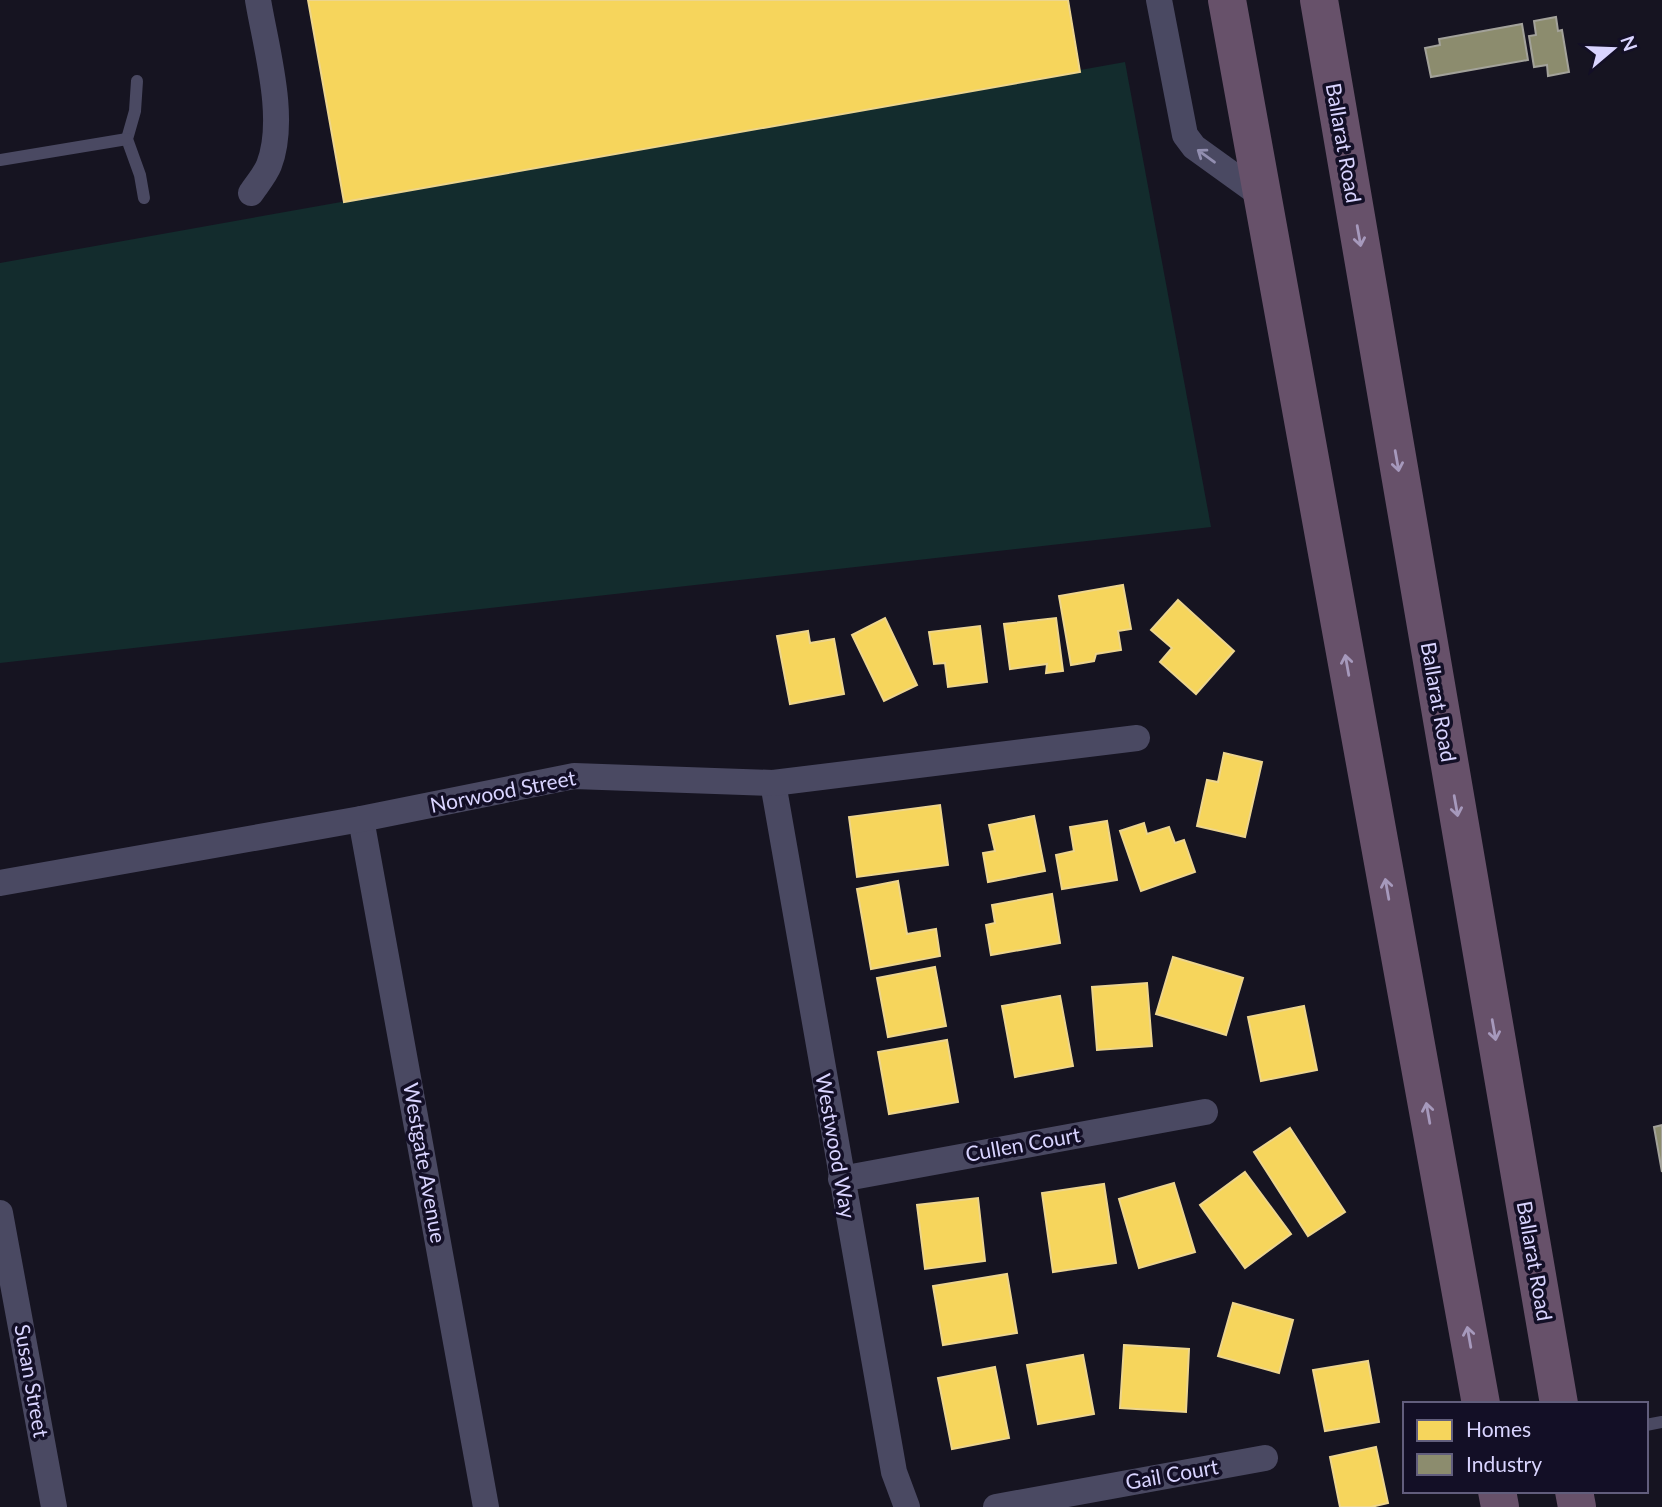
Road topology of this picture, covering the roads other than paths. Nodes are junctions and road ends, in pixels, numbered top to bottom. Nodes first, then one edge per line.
1 (258, 0) edge
2 (1159, 0) edge
3 (1227, 0) edge
4 (1319, 0) edge
5 (136, 81) dead end
6 (127, 139) junction
7 (0, 160) edge
8 (251, 193) dead end
9 (1262, 196) junction
10 (144, 198) dead end
11 (1136, 738) dead end
12 (773, 783) junction
13 (361, 819) junction
14 (0, 883) edge
15 (1205, 1112) dead end
16 (841, 1179) junction
17 (0, 1213) edge
18 (1481, 1402) edge
19 (1559, 1402) edge
20 (1265, 1458) dead end
21 (54, 1507) edge
22 (486, 1507) edge
23 (907, 1507) edge
24 (996, 1507) edge

1 - 8 street
9 -> 2 street
3 - 9 highway
4 -> 19 highway, Ballarat Road
5 - 6 lane
6 - 7 lane
6 - 10 lane
18 -> 9 highway
11 - 12 street, Norwood Street
12 - 13 street, Norwood Street
12 - 16 street, Westwood Way
13 - 14 street, Norwood Street
13 - 22 street, Westgate Avenue
15 - 16 street, Cullen Court
16 - 23 street, Westwood Way
17 - 21 street, Susan Street
20 - 24 street, Gail Court

